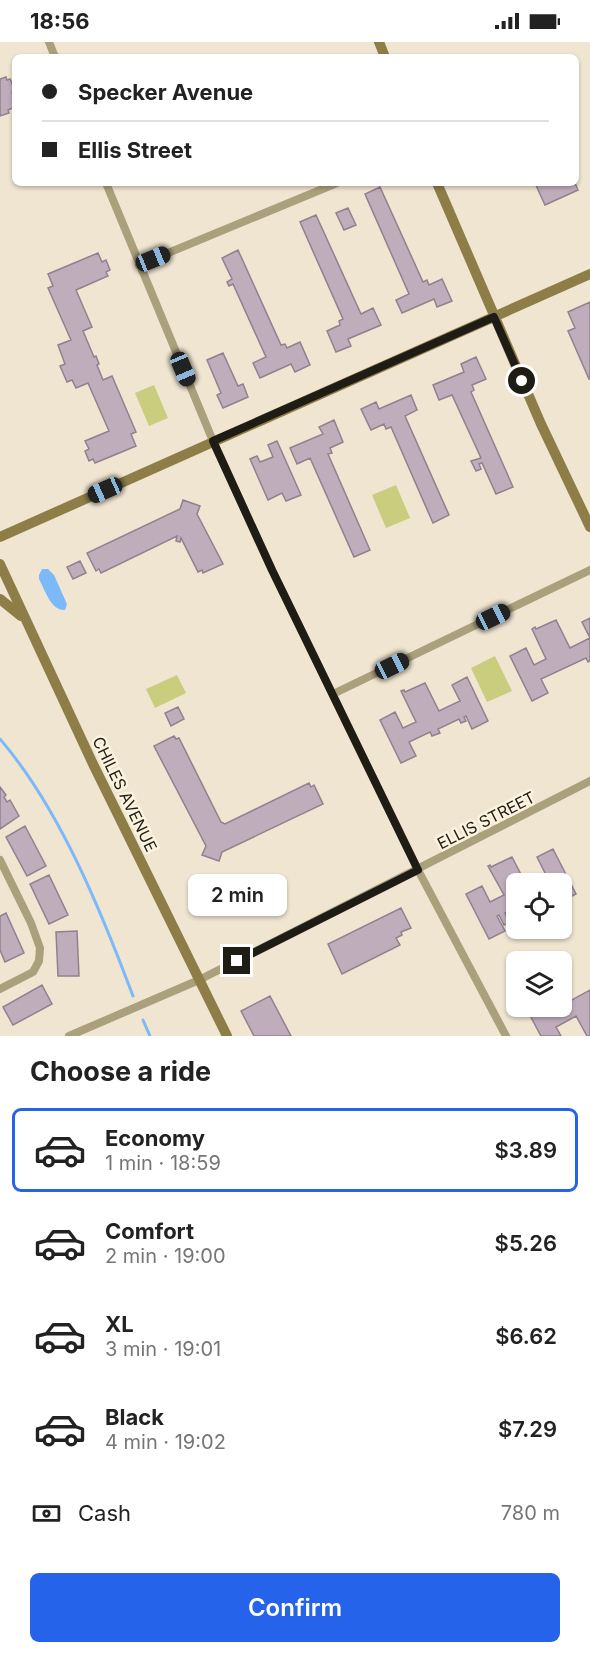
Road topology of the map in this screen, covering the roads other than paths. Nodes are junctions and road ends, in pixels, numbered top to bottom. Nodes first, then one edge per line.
1 (107, 186) edge
2 (330, 186) edge
3 (438, 186) edge
4 (139, 265) junction
5 (590, 274) edge
6 (494, 317) junction
7 (213, 441) junction
8 (590, 527) edge
9 (0, 537) edge
10 (0, 564) edge
11 (590, 570) edge
12 (0, 599) edge
13 (27, 623) junction
14 (333, 694) junction
15 (590, 781) edge
16 (0, 860) edge
17 (418, 870) junction
18 (199, 980) junction
19 (0, 989) edge
20 (69, 1036) edge
21 (227, 1036) edge
22 (506, 1036) edge

1 - 4 street
2 - 4 street
3 - 6 street
4 - 7 street
5 - 6 street
6 - 7 street
6 - 8 street
7 - 9 street
7 - 14 street
10 - 13 street, CHILES AVENUE
11 - 14 street
12 - 13 street
13 - 18 street, CHILES AVENUE
14 - 17 street
15 - 17 street, ELLIS STREET
16 - 19 street
17 - 18 street, ELLIS STREET
17 - 22 street
18 - 20 street, ELLIS STREET
18 - 21 street, CHILES AVENUE

